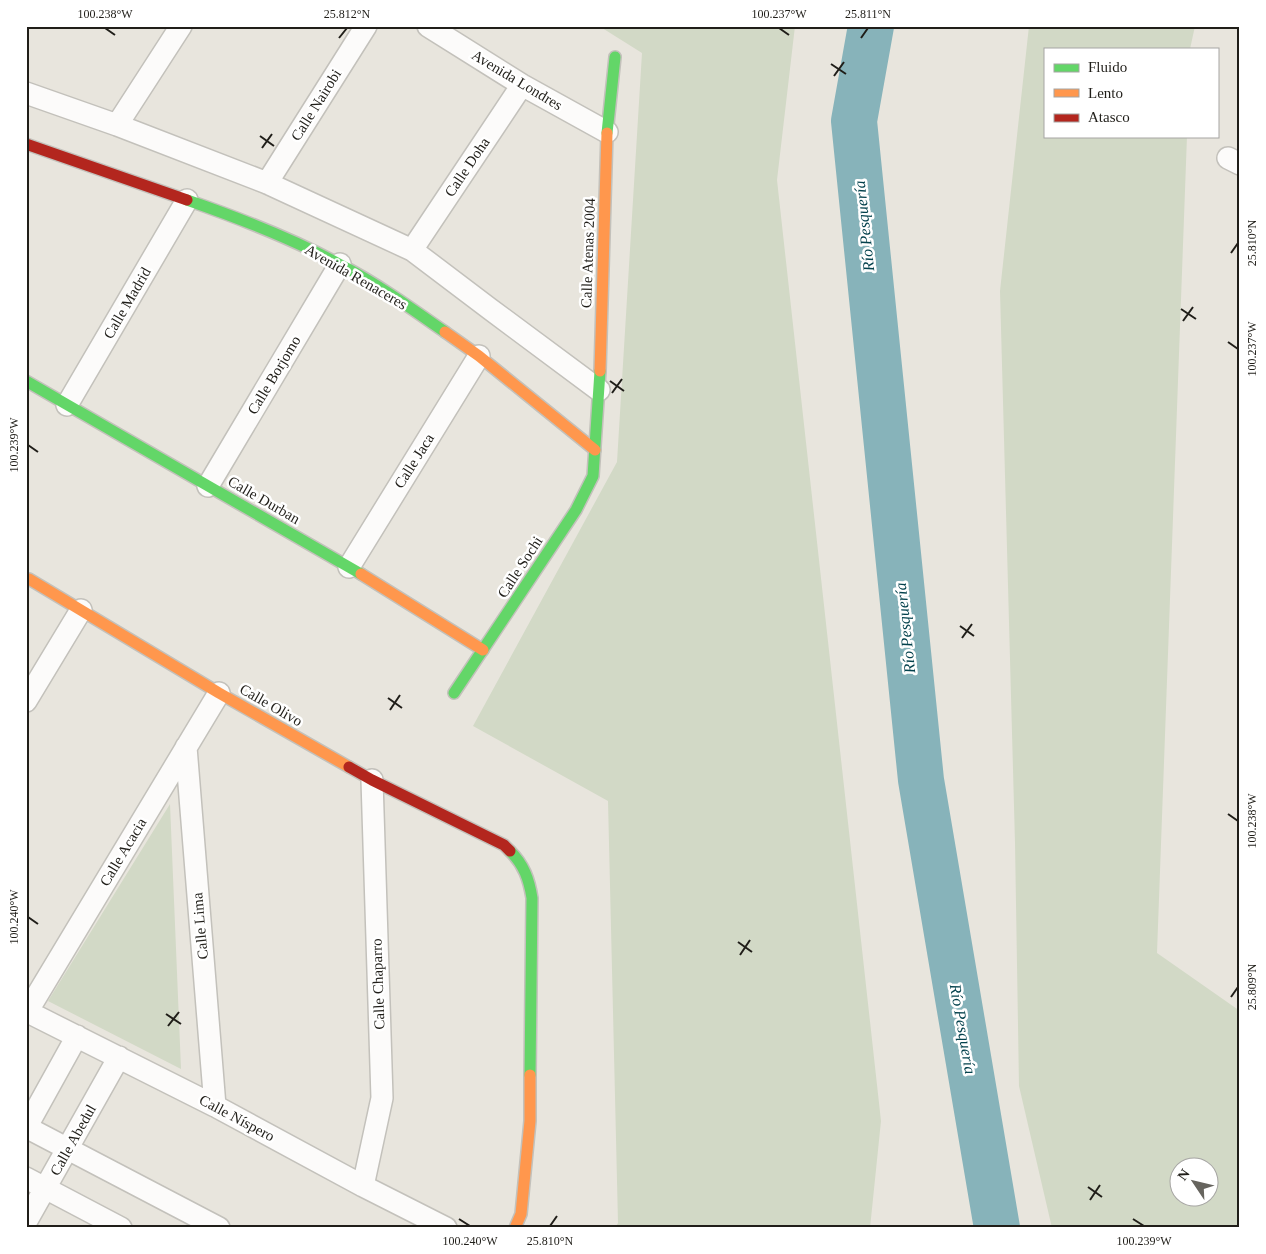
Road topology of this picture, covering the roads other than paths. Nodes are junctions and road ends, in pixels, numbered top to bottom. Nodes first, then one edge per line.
1 (181, 26) edge
2 (366, 26) edge
3 (428, 26) edge
4 (616, 57) dead end
5 (522, 85) junction
6 (26, 93) edge
7 (117, 125) junction
8 (607, 132) junction
9 (29, 150) edge
10 (266, 184) junction
11 (187, 200) junction
12 (412, 250) junction
13 (340, 264) junction
14 (479, 356) junction
15 (26, 381) edge
16 (599, 390) junction
17 (67, 405) junction
18 (595, 450) junction
19 (208, 486) junction
20 (349, 566) junction
21 (29, 580) dead end
22 (81, 610) junction
23 (483, 650) junction
24 (219, 693) junction
25 (454, 693) dead end
26 (26, 701) edge
27 (186, 747) junction
28 (372, 780) junction
29 (27, 1011) edge
30 (78, 1036) junction
31 (119, 1058) junction
32 (215, 1106) junction
33 (26, 1128) edge
34 (67, 1149) junction
35 (26, 1178) edge
36 (363, 1186) junction
37 (45, 1188) junction
38 (26, 1222) edge
39 (121, 1228) edge
40 (219, 1228) edge
41 (446, 1228) edge
42 (515, 1228) edge

1 - 7 street
2 - 10 street, Calle Nairobi
3 - 5 street, Avenida Londres
4 - 8 street, Calle Atenas 2004
5 - 8 street, Avenida Londres
5 - 12 street, Calle Doha
6 - 7 street
7 - 10 street
8 - 16 street, Calle Atenas 2004
9 - 11 street, Avenida Renaceres
10 - 12 street
11 - 13 street, Avenida Renaceres
11 - 17 street, Calle Madrid
12 - 16 street
13 - 14 street, Avenida Renaceres
13 - 19 street, Calle Borjomo
14 - 18 street, Avenida Renaceres
14 - 20 street, Calle Jaca
15 - 17 street, Calle Durban
16 - 18 street, Calle Atenas 2004
17 - 19 street, Calle Durban
18 - 23 street, Calle Sochi
19 - 20 street, Calle Durban
20 - 23 street, Calle Durban
21 - 22 street, Calle Olivo
22 - 24 street, Calle Olivo
22 - 26 street
23 - 25 street, Calle Sochi
24 - 27 street, Calle Acacia
24 - 28 street, Calle Olivo
27 - 29 street, Calle Acacia
27 - 32 street, Calle Lima
28 - 36 street, Calle Chaparro
28 - 42 street, Calle Olivo
29 - 30 street, Calle Níspero
30 - 31 street, Calle Níspero
30 - 33 street
31 - 32 street, Calle Níspero
31 - 34 street, Calle Abedul
32 - 36 street, Calle Níspero
33 - 34 street
34 - 37 street, Calle Abedul
34 - 40 street
35 - 37 street
36 - 41 street, Calle Níspero
37 - 38 street, Calle Abedul
37 - 39 street

